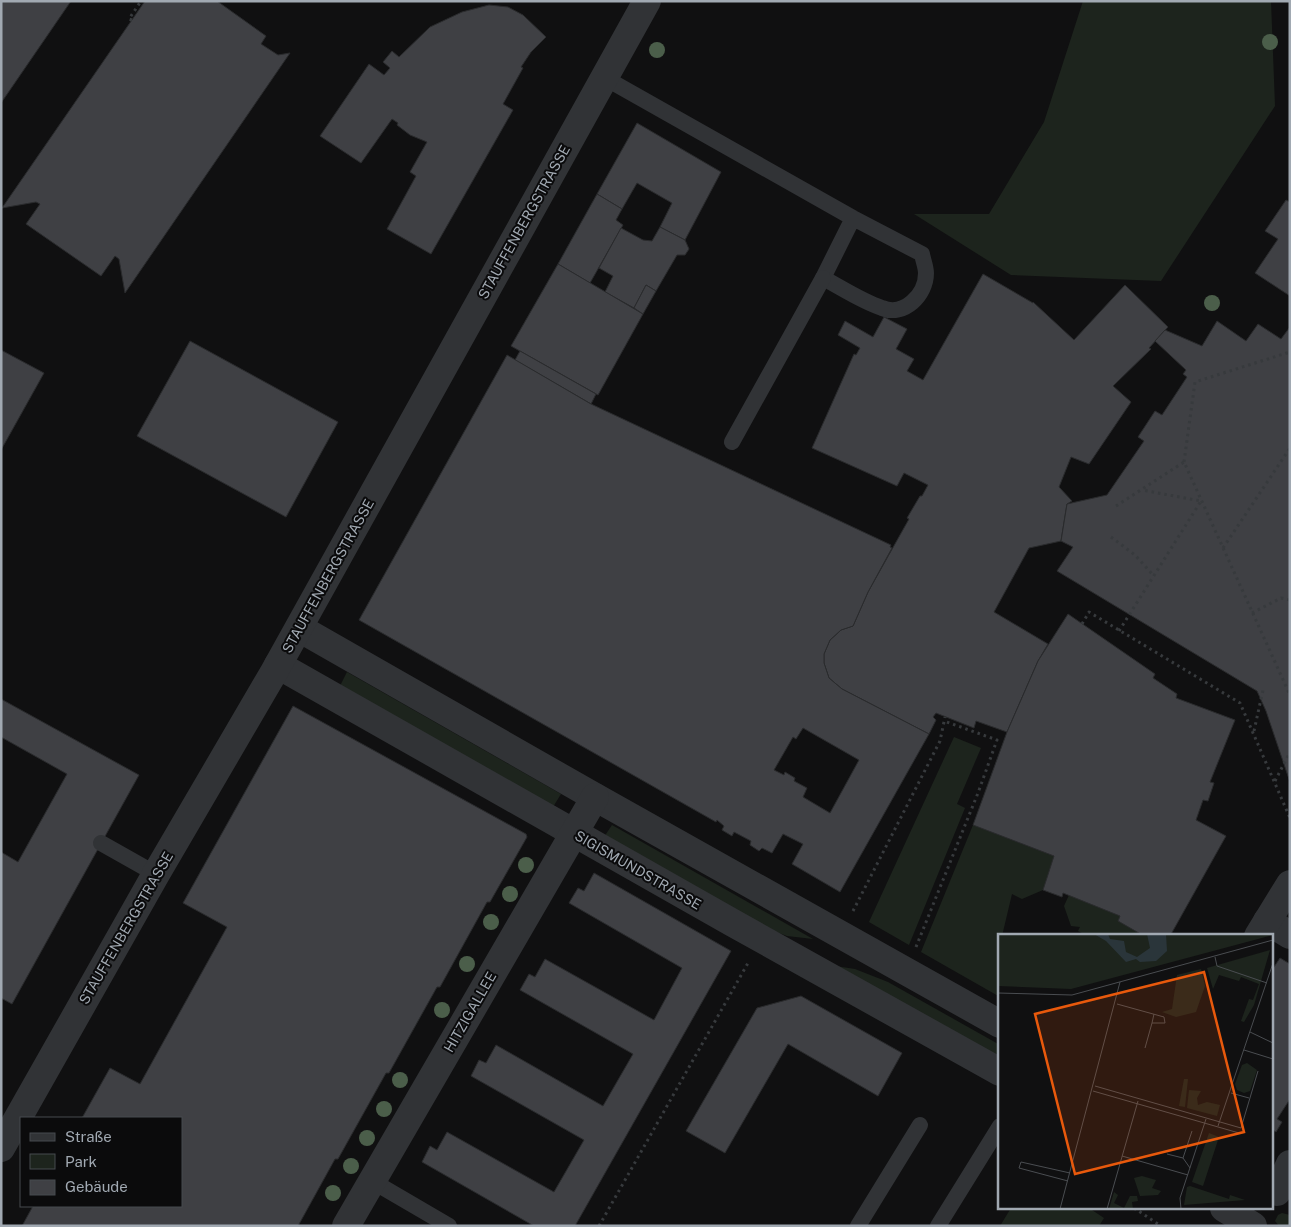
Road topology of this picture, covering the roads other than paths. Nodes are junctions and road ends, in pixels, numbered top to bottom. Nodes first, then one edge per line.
1 (647, 1) edge
2 (605, 78) junction
3 (853, 218) junction
4 (823, 278) junction
5 (732, 442) dead end
6 (299, 628) junction
7 (278, 665) junction
8 (595, 797) junction
9 (574, 833) junction
10 (101, 843) dead end
11 (156, 874) junction
12 (1290, 884) edge
13 (1272, 931) edge
14 (998, 1023) edge
15 (998, 1071) edge
16 (920, 1125) dead end
17 (998, 1129) edge
18 (1, 1148) edge
19 (1290, 1164) edge
20 (372, 1181) junction
21 (1275, 1191) edge
22 (1227, 1210) edge
23 (346, 1226) edge
24 (449, 1226) edge
25 (858, 1226) edge
26 (938, 1226) edge
27 (1253, 1226) edge

1 - 2 street, STAUFFENBERGSTRASSE
2 - 3 lane
2 - 6 street, STAUFFENBERGSTRASSE
3 - 4 lane
3 - 4 lane
4 - 5 lane
6 - 7 street, STAUFFENBERGSTRASSE
6 - 8 street
7 - 9 street, SIGISMUNDSTRASSE
7 - 11 street, STAUFFENBERGSTRASSE
8 - 9 street, HITZIGALLEE
8 - 14 street
9 - 15 street, SIGISMUNDSTRASSE
9 - 20 street, HITZIGALLEE
10 - 11 lane
11 - 18 street, STAUFFENBERGSTRASSE
12 - 13 street
16 - 25 lane
17 - 26 lane
19 - 21 street
20 - 23 street, HITZIGALLEE
20 - 24 lane
22 - 27 street

